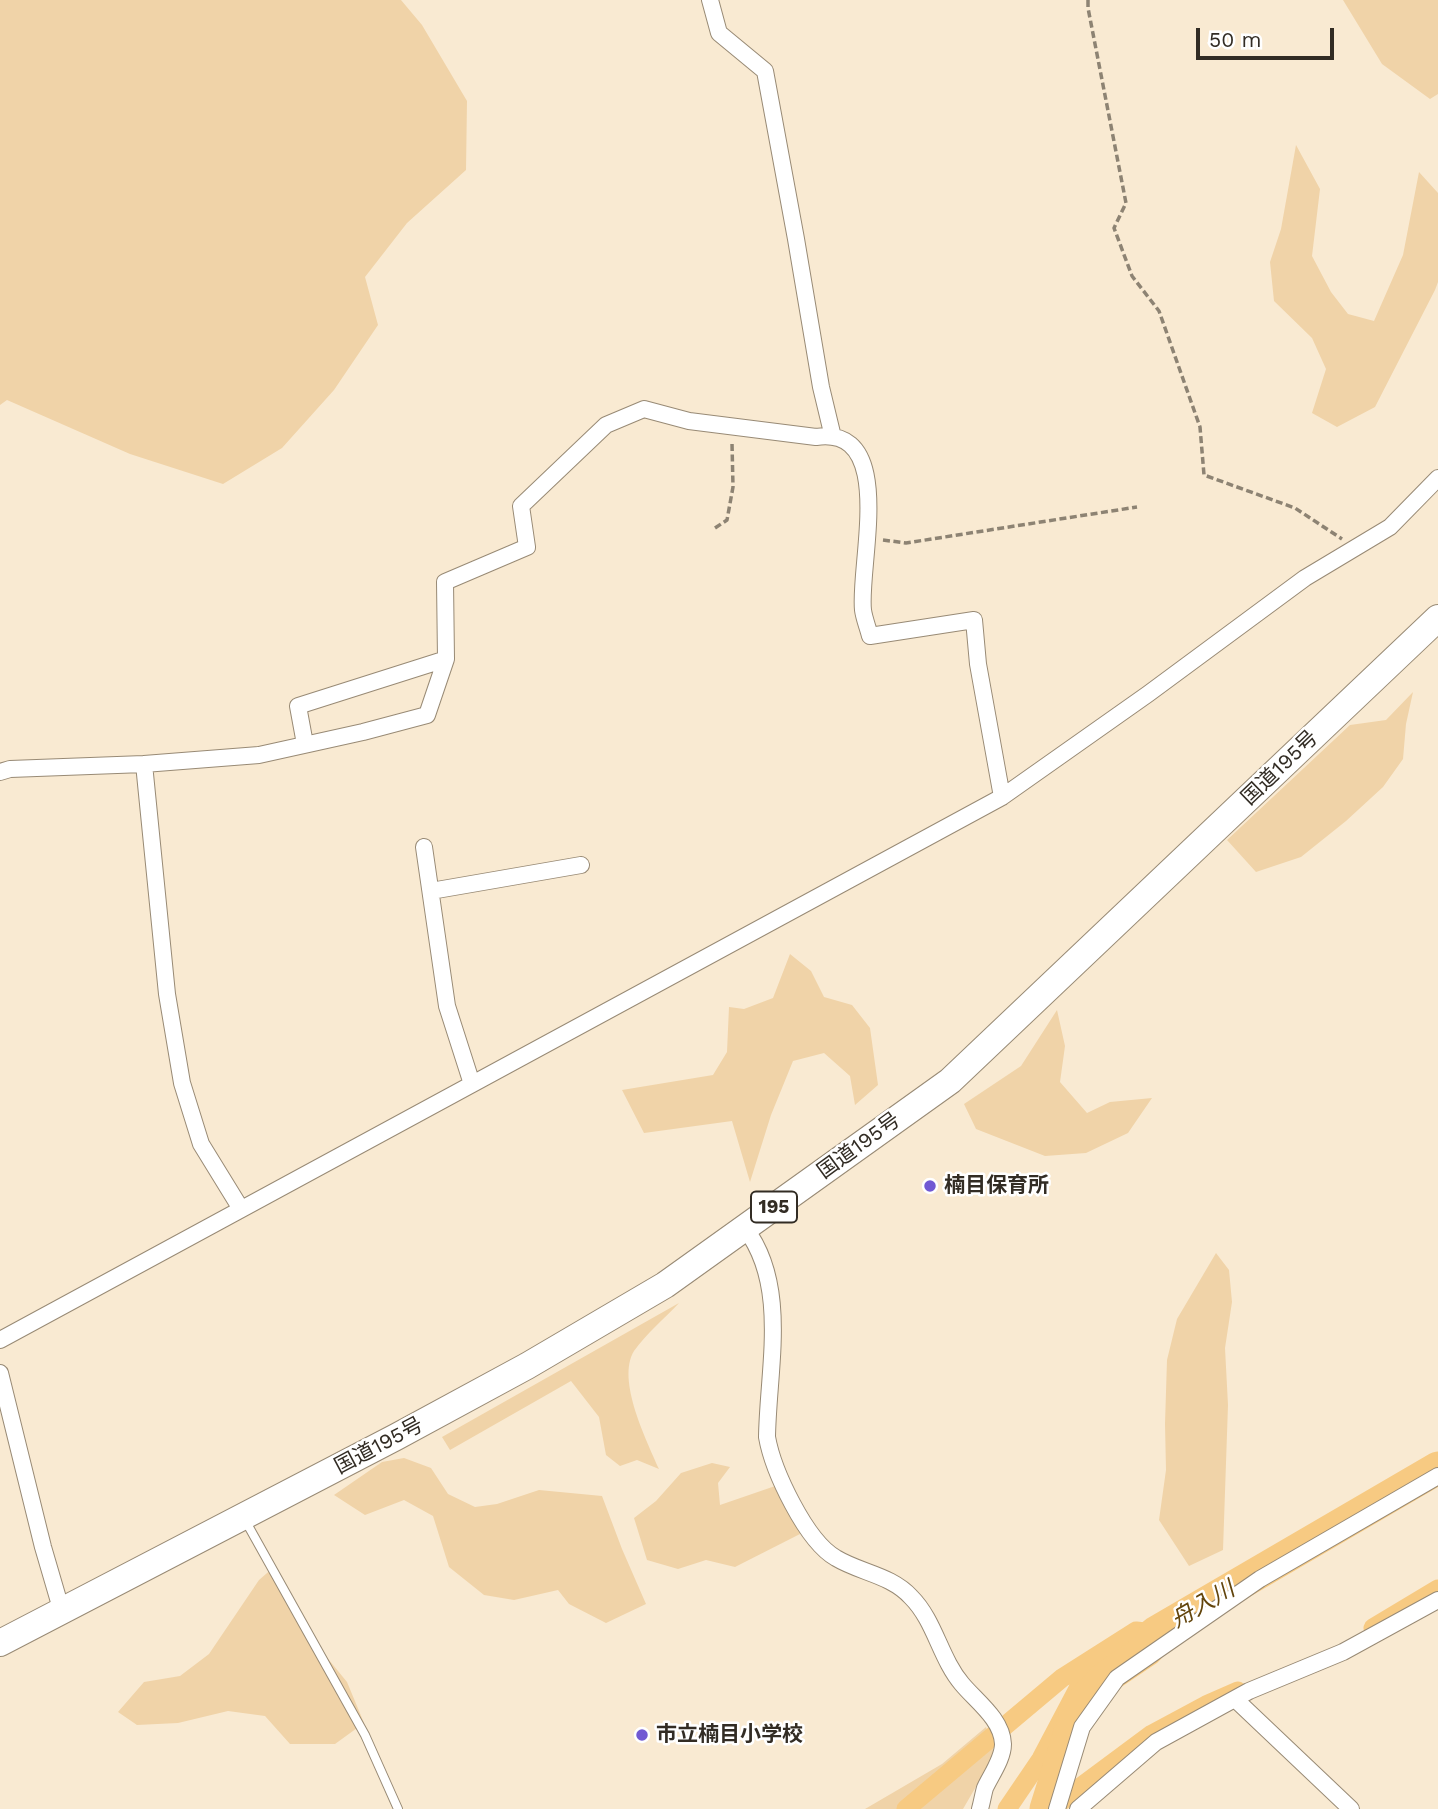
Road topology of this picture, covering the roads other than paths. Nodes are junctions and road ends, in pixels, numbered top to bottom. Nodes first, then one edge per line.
1 (710, 0) edge
2 (833, 437) junction
3 (1438, 478) edge
4 (1438, 618) edge
5 (446, 659) junction
6 (304, 744) junction
7 (144, 764) junction
8 (0, 772) edge
9 (1002, 797) junction
10 (424, 847) dead end
11 (581, 865) dead end
12 (431, 891) junction
13 (472, 1084) junction
14 (241, 1209) junction
15 (745, 1228) junction
16 (0, 1340) edge
17 (0, 1373) edge
18 (1438, 1476) edge
19 (243, 1518) junction
20 (1438, 1600) edge
21 (62, 1612) junction
22 (0, 1643) edge
23 (1235, 1699) junction
24 (398, 1809) edge
25 (980, 1809) edge
26 (1057, 1809) edge
27 (1078, 1809) edge
28 (1351, 1809) edge

1 - 2 street
2 - 5 street
2 - 9 street
3 - 9 street
4 - 15 highway, 国道195号 / 195
5 - 6 street
5 - 6 street
6 - 7 street
7 - 8 street
7 - 14 street
9 - 13 street
10 - 12 street
11 - 12 street
12 - 13 street
13 - 14 street
14 - 16 street
15 - 19 highway, 国道195号 / 195
15 - 25 street
17 - 21 street
18 - 26 street
19 - 21 highway, 国道195号 / 195
19 - 24 lane
20 - 23 street
21 - 22 highway, 国道195号 / 195
23 - 27 street
23 - 28 street

